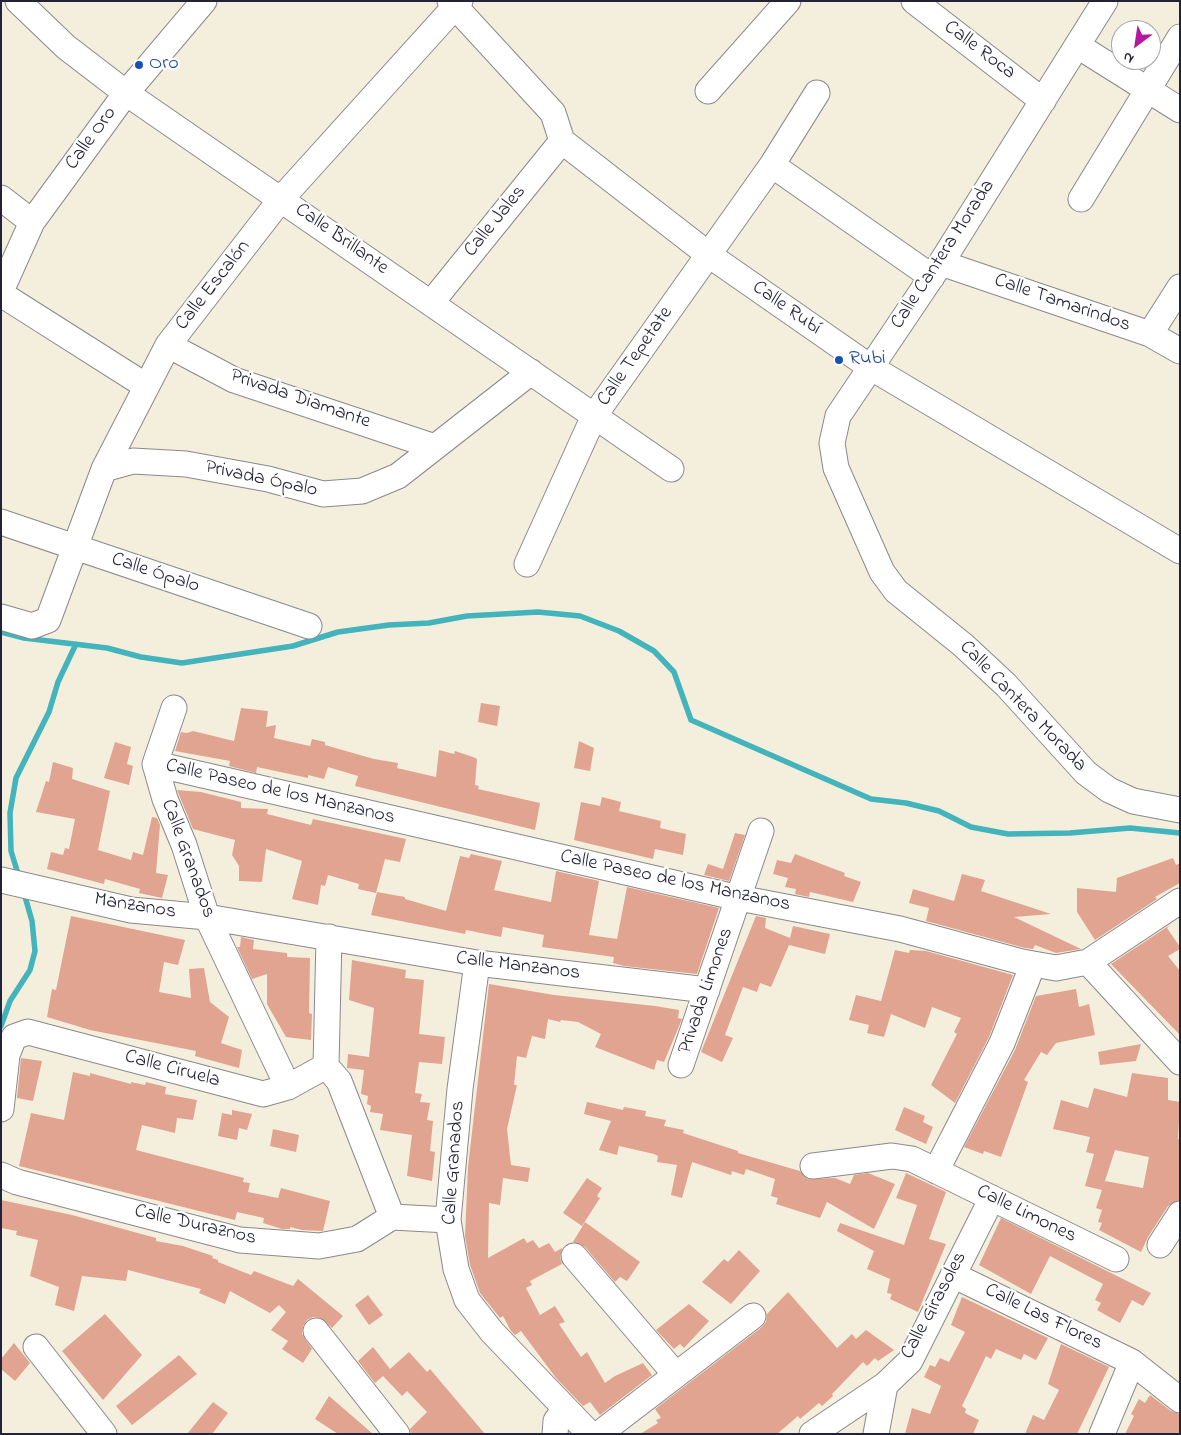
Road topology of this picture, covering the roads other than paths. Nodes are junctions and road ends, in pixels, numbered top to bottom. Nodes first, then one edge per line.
1 (18, 1) edge
2 (204, 1) edge
3 (788, 1) edge
4 (914, 1) edge
5 (1105, 1) edge
6 (455, 3) edge
7 (1180, 37) edge
8 (1078, 46) junction
9 (1147, 89) junction
10 (708, 91) dead end
11 (126, 93) junction
12 (817, 93) dead end
13 (1044, 101) junction
14 (1180, 110) edge
15 (562, 141) junction
16 (772, 165) junction
17 (1, 198) edge
18 (281, 199) junction
19 (1081, 199) dead end
20 (32, 222) junction
21 (709, 255) junction
22 (937, 270) junction
23 (1180, 287) edge
24 (1, 293) edge
25 (431, 303) junction
26 (1150, 334) junction
27 (168, 345) junction
28 (1180, 351) edge
29 (870, 367) junction
30 (531, 372) junction
31 (146, 386) junction
32 (594, 416) junction
33 (435, 447) junction
34 (104, 468) junction
35 (671, 469) dead end
36 (1, 522) edge
37 (74, 547) junction
38 (1180, 550) edge
39 (527, 564) dead end
40 (1, 617) edge
41 (309, 626) dead end
42 (174, 708) dead end
43 (155, 764) junction
44 (1180, 810) edge
45 (761, 831) dead end
46 (1, 880) edge
47 (739, 898) junction
48 (1180, 901) edge
49 (207, 917) junction
50 (329, 936) junction
51 (1088, 962) junction
52 (476, 963) junction
53 (1032, 964) junction
54 (707, 990) junction
55 (1180, 1062) edge
56 (681, 1065) dead end
57 (326, 1066) junction
58 (288, 1087) junction
59 (1, 1109) edge
60 (813, 1166) dead end
61 (936, 1171) junction
62 (1, 1174) edge
63 (992, 1198) junction
64 (1180, 1214) edge
65 (392, 1217) junction
66 (448, 1220) junction
67 (1160, 1245) dead end
68 (574, 1256) dead end
69 (1116, 1259) dead end
70 (953, 1275) junction
71 (753, 1316) dead end
72 (316, 1331) dead end
73 (36, 1347) dead end
74 (1132, 1362) junction
75 (676, 1375) junction
76 (884, 1385) junction
77 (1180, 1400) edge
78 (565, 1408) junction
79 (104, 1434) edge
80 (397, 1434) edge
81 (555, 1434) edge
82 (590, 1434) edge
83 (599, 1434) edge
84 (812, 1434) edge
85 (876, 1434) edge
86 (1102, 1434) edge

1 - 11 street, Calle Brillante
2 - 11 street, Calle Oro
3 - 10 street
4 - 13 street, Calle Roca
5 - 8 street, Calle Cantera Morada
6 - 15 street
6 - 18 street, Calle Escalón
7 - 9 street
8 - 9 street
8 - 13 street, Calle Cantera Morada
9 - 14 street
9 - 19 street
11 - 18 street, Calle Brillante
11 - 20 street, Calle Oro
12 - 16 street, Calle Tepetate
13 - 22 street, Calle Cantera Morada
15 - 21 street, Calle Rubí
15 - 25 street, Calle Jales
16 - 21 street, Calle Tepetate
16 - 22 street, Calle Tamarindos
17 - 20 street
18 - 25 street, Calle Brillante
18 - 27 street, Calle Escalón
20 - 24 street, Calle Oro
21 - 29 street, Calle Rubí
21 - 32 street, Calle Tepetate
22 - 26 street, Calle Tamarindos
22 - 29 street, Calle Cantera Morada
23 - 26 street
24 - 31 street
25 - 30 street, Calle Brillante
26 - 28 street, Calle Tamarindos
27 - 31 street, Calle Escalón
27 - 33 street, Privada Diamante
29 - 38 street, Calle Rubí
29 - 44 street, Calle Cantera Morada
30 - 32 street, Calle Brillante
30 - 33 street, Privada Ópalo
31 - 34 street, Calle Escalón
32 - 35 street, Calle Brillante
32 - 39 street, Calle Tepetate
33 - 34 street, Privada Ópalo
34 - 37 street, Calle Escalón
36 - 37 street, Calle Ópalo
37 - 40 street, Calle Escalón
37 - 41 street, Calle Ópalo
42 - 43 street
43 - 47 street, Calle Paseo de los Manzanos
43 - 49 street, Calle Granados
45 - 47 street, Privada Limones
46 - 49 street, Manzanos
47 - 53 street, Calle Paseo de los Manzanos
47 - 54 street, Privada Limones
48 - 51 street, Calle Paseo de los Manzanos
49 - 50 street, Manzanos
49 - 58 street, Calle Granados
50 - 52 street, Calle Manzanos
50 - 57 street
51 - 53 street, Calle Paseo de los Manzanos
51 - 55 street
52 - 54 street, Calle Manzanos
52 - 66 street, Calle Granados
53 - 61 street
54 - 56 street, Privada Limones
57 - 58 street, Calle Ciruela
57 - 65 street
58 - 59 street, Calle Ciruela
60 - 61 street
61 - 63 street, Calle Limones
62 - 65 street, Calle Duraznos
63 - 69 street, Calle Limones
63 - 70 street, Calle Girasoles
64 - 67 street
65 - 66 street
66 - 78 street, Calle Granados
68 - 75 street
70 - 74 street, Calle Las Flores
70 - 76 street, Calle Girasoles
71 - 75 street
72 - 80 street
73 - 79 street
74 - 77 street, Calle Las Flores
74 - 86 street
75 - 83 street
76 - 84 street, Calle Girasoles
76 - 85 street
78 - 81 street
78 - 82 street, Calle Granados

